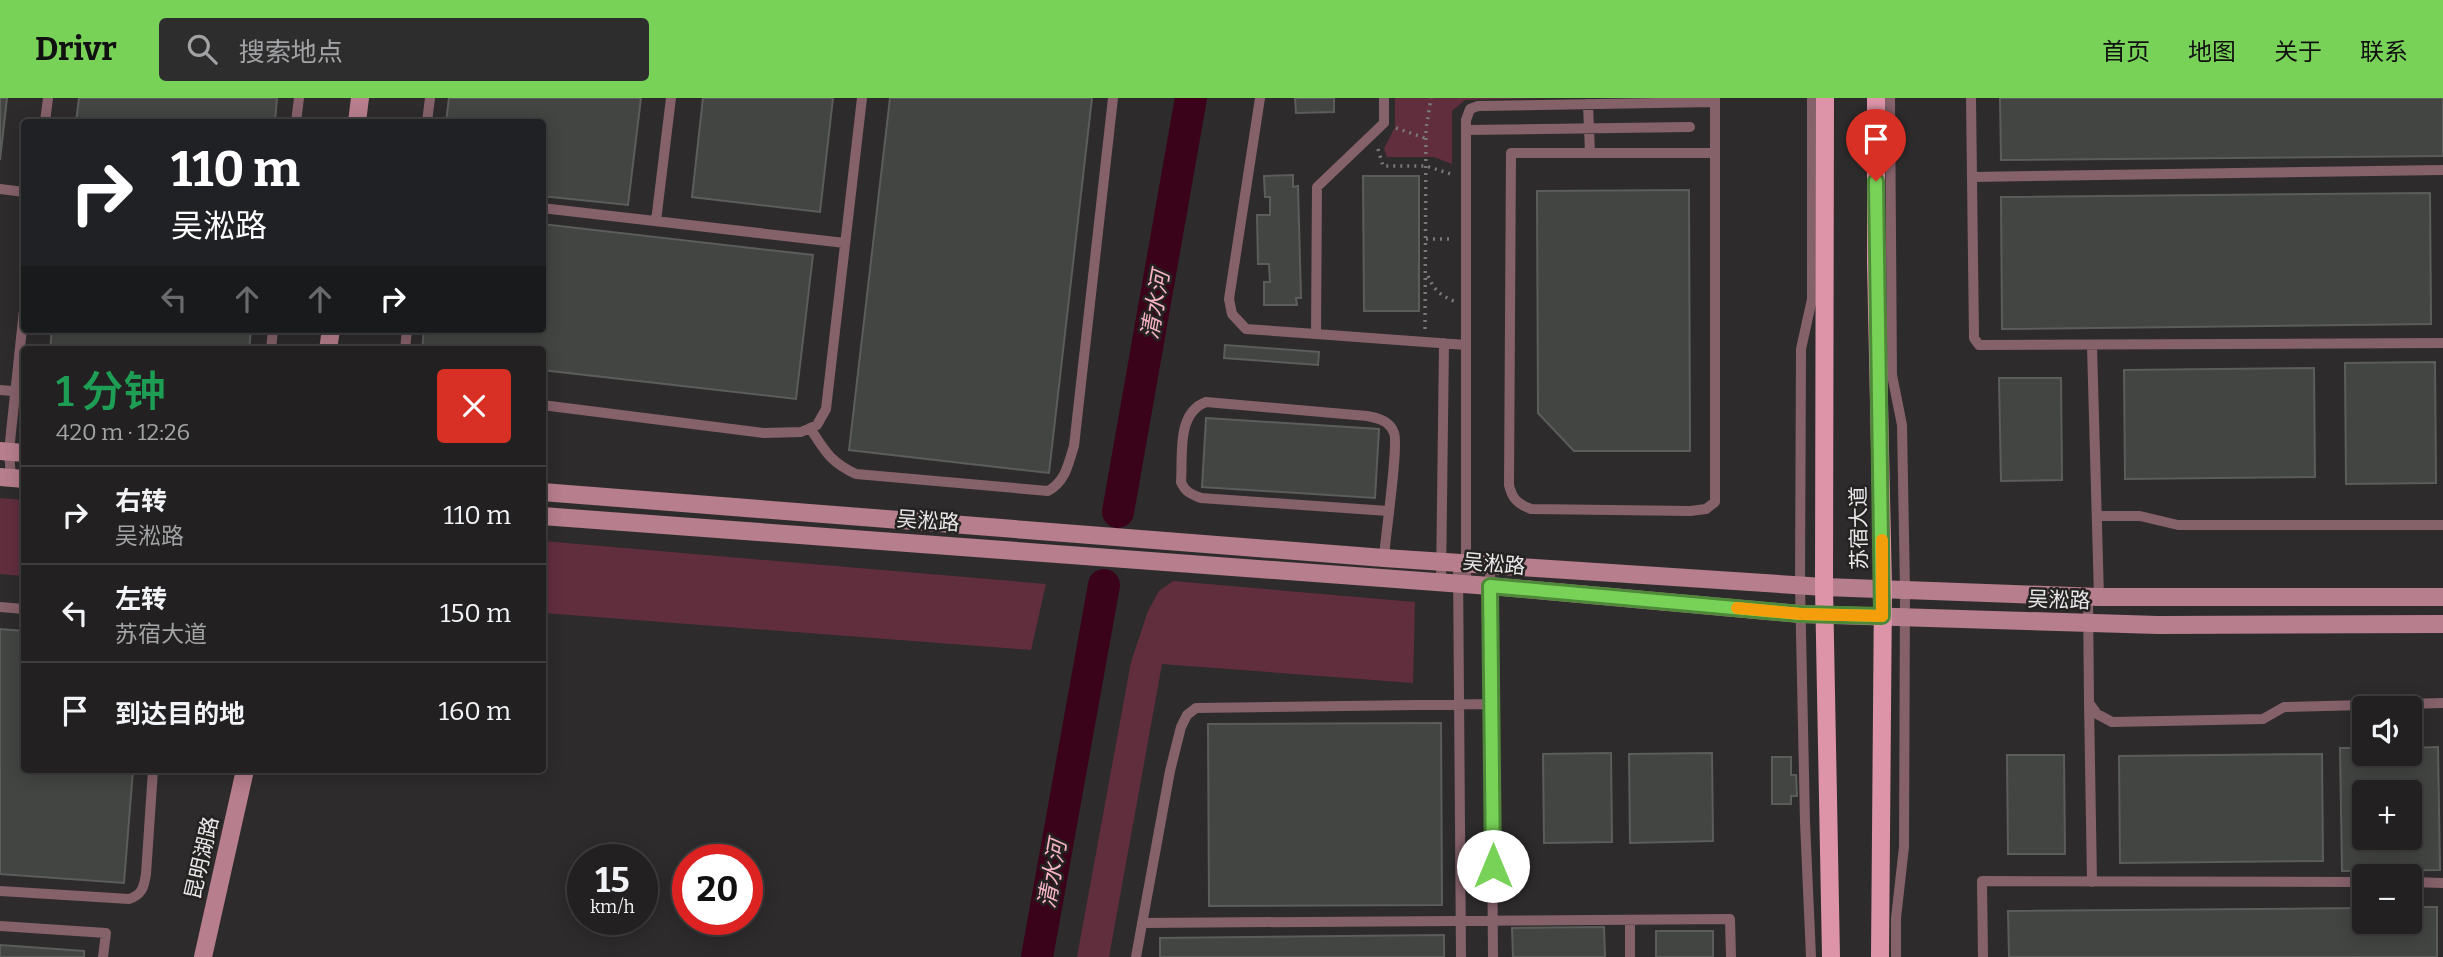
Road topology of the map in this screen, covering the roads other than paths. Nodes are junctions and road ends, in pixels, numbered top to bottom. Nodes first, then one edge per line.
1 (48, 98) edge
2 (299, 98) edge
3 (360, 98) edge
4 (430, 98) edge
5 (671, 98) edge
6 (862, 98) edge
7 (1113, 98) edge
8 (1260, 98) edge
9 (1384, 98) edge
10 (1812, 98) edge
11 (1825, 98) edge
12 (1876, 98) edge
13 (1890, 98) edge
14 (1971, 98) edge
15 (1715, 100) edge
16 (1610, 101) edge
17 (1588, 104) junction
18 (45, 119) edge
19 (296, 119) edge
20 (357, 119) edge
21 (427, 119) edge
22 (1690, 127) dead end
23 (1589, 129) junction
24 (1466, 131) junction
25 (1590, 153) junction
26 (1715, 153) junction
27 (2443, 170) edge
28 (1972, 177) junction
29 (0, 189) edge
30 (21, 192) edge
31 (546, 208) edge
32 (656, 221) junction
33 (845, 243) junction
34 (1316, 334) junction
35 (1444, 343) junction
36 (2443, 343) edge
37 (1466, 345) junction
38 (2092, 346) junction
39 (21, 372) edge
40 (0, 390) edge
41 (20, 392) edge
42 (546, 406) edge
43 (810, 428) junction
44 (11, 452) edge
45 (12, 478) edge
46 (546, 492) edge
47 (1388, 510) junction
48 (546, 516) edge
49 (2098, 516) junction
50 (2443, 525) edge
51 (1384, 558) junction
52 (1455, 563) junction
53 (1490, 565) junction
54 (1455, 584) junction
55 (1800, 585) junction
56 (1490, 586) junction
57 (1824, 587) junction
58 (1883, 589) junction
59 (1905, 590) junction
60 (2094, 597) junction
61 (2443, 597) edge
62 (0, 607) edge
63 (21, 609) edge
64 (1801, 614) junction
65 (1824, 615) junction
66 (1882, 616) junction
67 (1905, 617) junction
68 (2088, 624) junction
69 (2443, 624) edge
70 (2089, 703) junction
71 (1459, 704) junction
72 (1491, 704) junction
73 (2443, 704) edge
74 (153, 773) edge
75 (244, 773) edge
76 (2092, 882) junction
77 (2352, 882) edge
78 (2422, 883) edge
79 (2443, 883) edge
80 (0, 891) edge
81 (1493, 920) junction
82 (1630, 920) junction
83 (1461, 921) junction
84 (1142, 923) junction
85 (0, 926) edge
86 (103, 957) edge
87 (203, 957) edge
88 (1136, 957) edge
89 (1461, 957) edge
90 (1493, 957) edge
91 (1630, 957) edge
92 (1731, 957) edge
93 (1811, 957) edge
94 (1831, 957) edge
95 (1880, 957) edge
96 (1896, 957) edge
97 (1983, 957) edge

1 - 18 lane
2 - 19 lane
3 - 20 main road
4 - 21 lane
5 - 32 lane
6 - 33 lane
7 - 43 lane
8 - 34 lane
9 - 34 lane
10 - 55 lane
11 - 57 main road, 苏宿大道
12 - 58 main road, 苏宿大道
13 - 59 lane
14 - 28 lane
15 - 16 lane
15 - 26 lane
16 - 17 lane
17 - 23 lane
17 - 24 lane
22 - 23 lane
23 - 24 lane
23 - 25 lane
24 - 37 lane
25 - 26 lane
25 - 26 lane
27 - 28 lane
28 - 38 lane
29 - 30 lane
31 - 32 lane
32 - 33 lane
33 - 43 lane
34 - 35 lane
35 - 37 lane
35 - 52 lane
36 - 38 lane
37 - 52 lane
38 - 49 lane
39 - 41 lane
40 - 41 lane
41 - 44 lane
42 - 43 lane
44 - 45 lane
46 - 51 main road, 吴淞路
47 - 47 lane
47 - 51 lane
48 - 54 main road, 吴淞路
49 - 50 lane
49 - 60 lane
51 - 52 main road, 吴淞路
52 - 53 main road, 吴淞路
52 - 54 lane
52 - 54 lane
53 - 55 main road, 吴淞路
53 - 56 lane
54 - 56 main road, 吴淞路
54 - 71 lane
55 - 57 main road, 吴淞路
55 - 64 lane
56 - 64 main road, 吴淞路
56 - 72 lane
57 - 58 main road, 吴淞路
57 - 65 main road, 苏宿大道
58 - 59 main road, 吴淞路
58 - 66 main road, 苏宿大道
59 - 60 main road, 吴淞路
59 - 67 lane
60 - 61 main road, 吴淞路
60 - 68 lane
62 - 63 lane
64 - 65 main road, 吴淞路
64 - 93 lane
65 - 66 main road, 吴淞路
65 - 94 main road, 苏宿大道
66 - 67 main road, 吴淞路
66 - 95 main road, 苏宿大道
67 - 68 main road, 吴淞路
67 - 96 lane
68 - 69 main road, 吴淞路
68 - 70 lane
70 - 73 lane
70 - 76 lane
71 - 72 lane
71 - 83 lane
71 - 84 lane
72 - 81 lane
74 - 80 lane
75 - 87 main road, 昆明湖路
76 - 77 lane
76 - 97 lane
78 - 79 lane
81 - 82 lane
81 - 83 lane
81 - 90 lane
82 - 91 lane
82 - 92 lane
83 - 84 lane
83 - 89 lane
84 - 88 lane
85 - 86 lane

